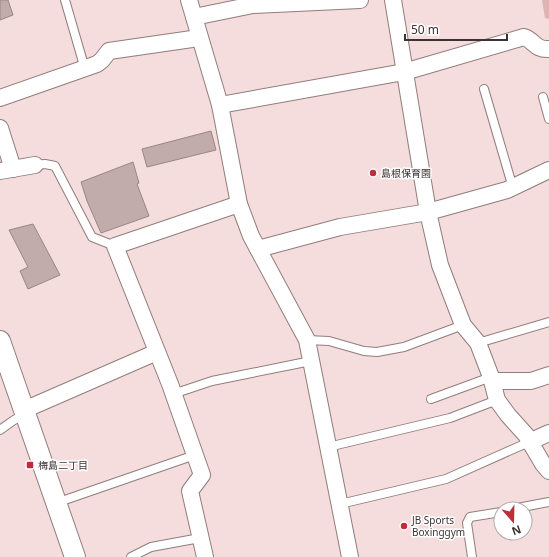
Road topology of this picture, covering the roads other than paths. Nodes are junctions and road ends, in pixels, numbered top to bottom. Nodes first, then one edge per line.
1 (64, 0) edge
2 (189, 0) edge
3 (360, 0) edge
4 (392, 0) edge
5 (194, 17) junction
6 (200, 38) junction
7 (549, 49) edge
8 (85, 68) junction
9 (404, 72) junction
10 (484, 89) dead end
11 (0, 98) edge
12 (543, 98) dead end
13 (220, 105) junction
14 (549, 119) edge
15 (0, 128) edge
16 (35, 165) joint
17 (7, 170) edge
18 (549, 170) edge
19 (513, 188) junction
20 (239, 204) junction
21 (428, 212) junction
22 (115, 246) junction
23 (258, 249) junction
24 (549, 322) edge
25 (463, 325) junction
26 (307, 340) junction
27 (0, 341) edge
28 (478, 343) junction
29 (157, 352) junction
30 (311, 361) junction
31 (549, 375) edge
32 (492, 379) junction
33 (173, 394) junction
34 (431, 399) dead end
35 (497, 400) junction
36 (25, 413) junction
37 (0, 430) edge
38 (549, 433) edge
39 (529, 442) junction
40 (328, 447) junction
41 (195, 455) junction
42 (549, 471) edge
43 (549, 502) edge
44 (56, 503) junction
45 (340, 504) junction
46 (533, 505) edge
47 (493, 513) edge
48 (200, 538) junction
49 (75, 557) edge
50 (131, 557) edge
51 (204, 557) edge
52 (350, 557) edge
53 (472, 557) edge

1 - 8 lane
2 - 5 street
3 - 5 street
4 - 9 street
5 - 6 street
6 - 8 street
6 - 13 street
7 - 9 street
8 - 11 street
9 - 13 street
9 - 21 street
10 - 19 lane
12 - 14 lane
13 - 20 street
15 - 17 street
16 - 17 street
16 - 22 lane
18 - 19 street
19 - 21 street
20 - 22 street
20 - 23 street
21 - 23 street
21 - 25 street
22 - 29 street
23 - 26 street
24 - 28 lane
25 - 26 lane
25 - 28 street
26 - 30 street
27 - 36 street
28 - 32 street
29 - 33 street
29 - 36 street
30 - 33 lane
30 - 40 street
31 - 32 street
32 - 34 lane
32 - 35 street
33 - 41 street
35 - 39 street
35 - 40 lane
36 - 37 lane
36 - 44 street
38 - 39 street
39 - 42 street
39 - 45 lane
40 - 45 street
41 - 44 lane
41 - 48 street
43 - 46 lane
44 - 49 street
45 - 52 street
47 - 53 lane
48 - 50 lane
48 - 51 street

